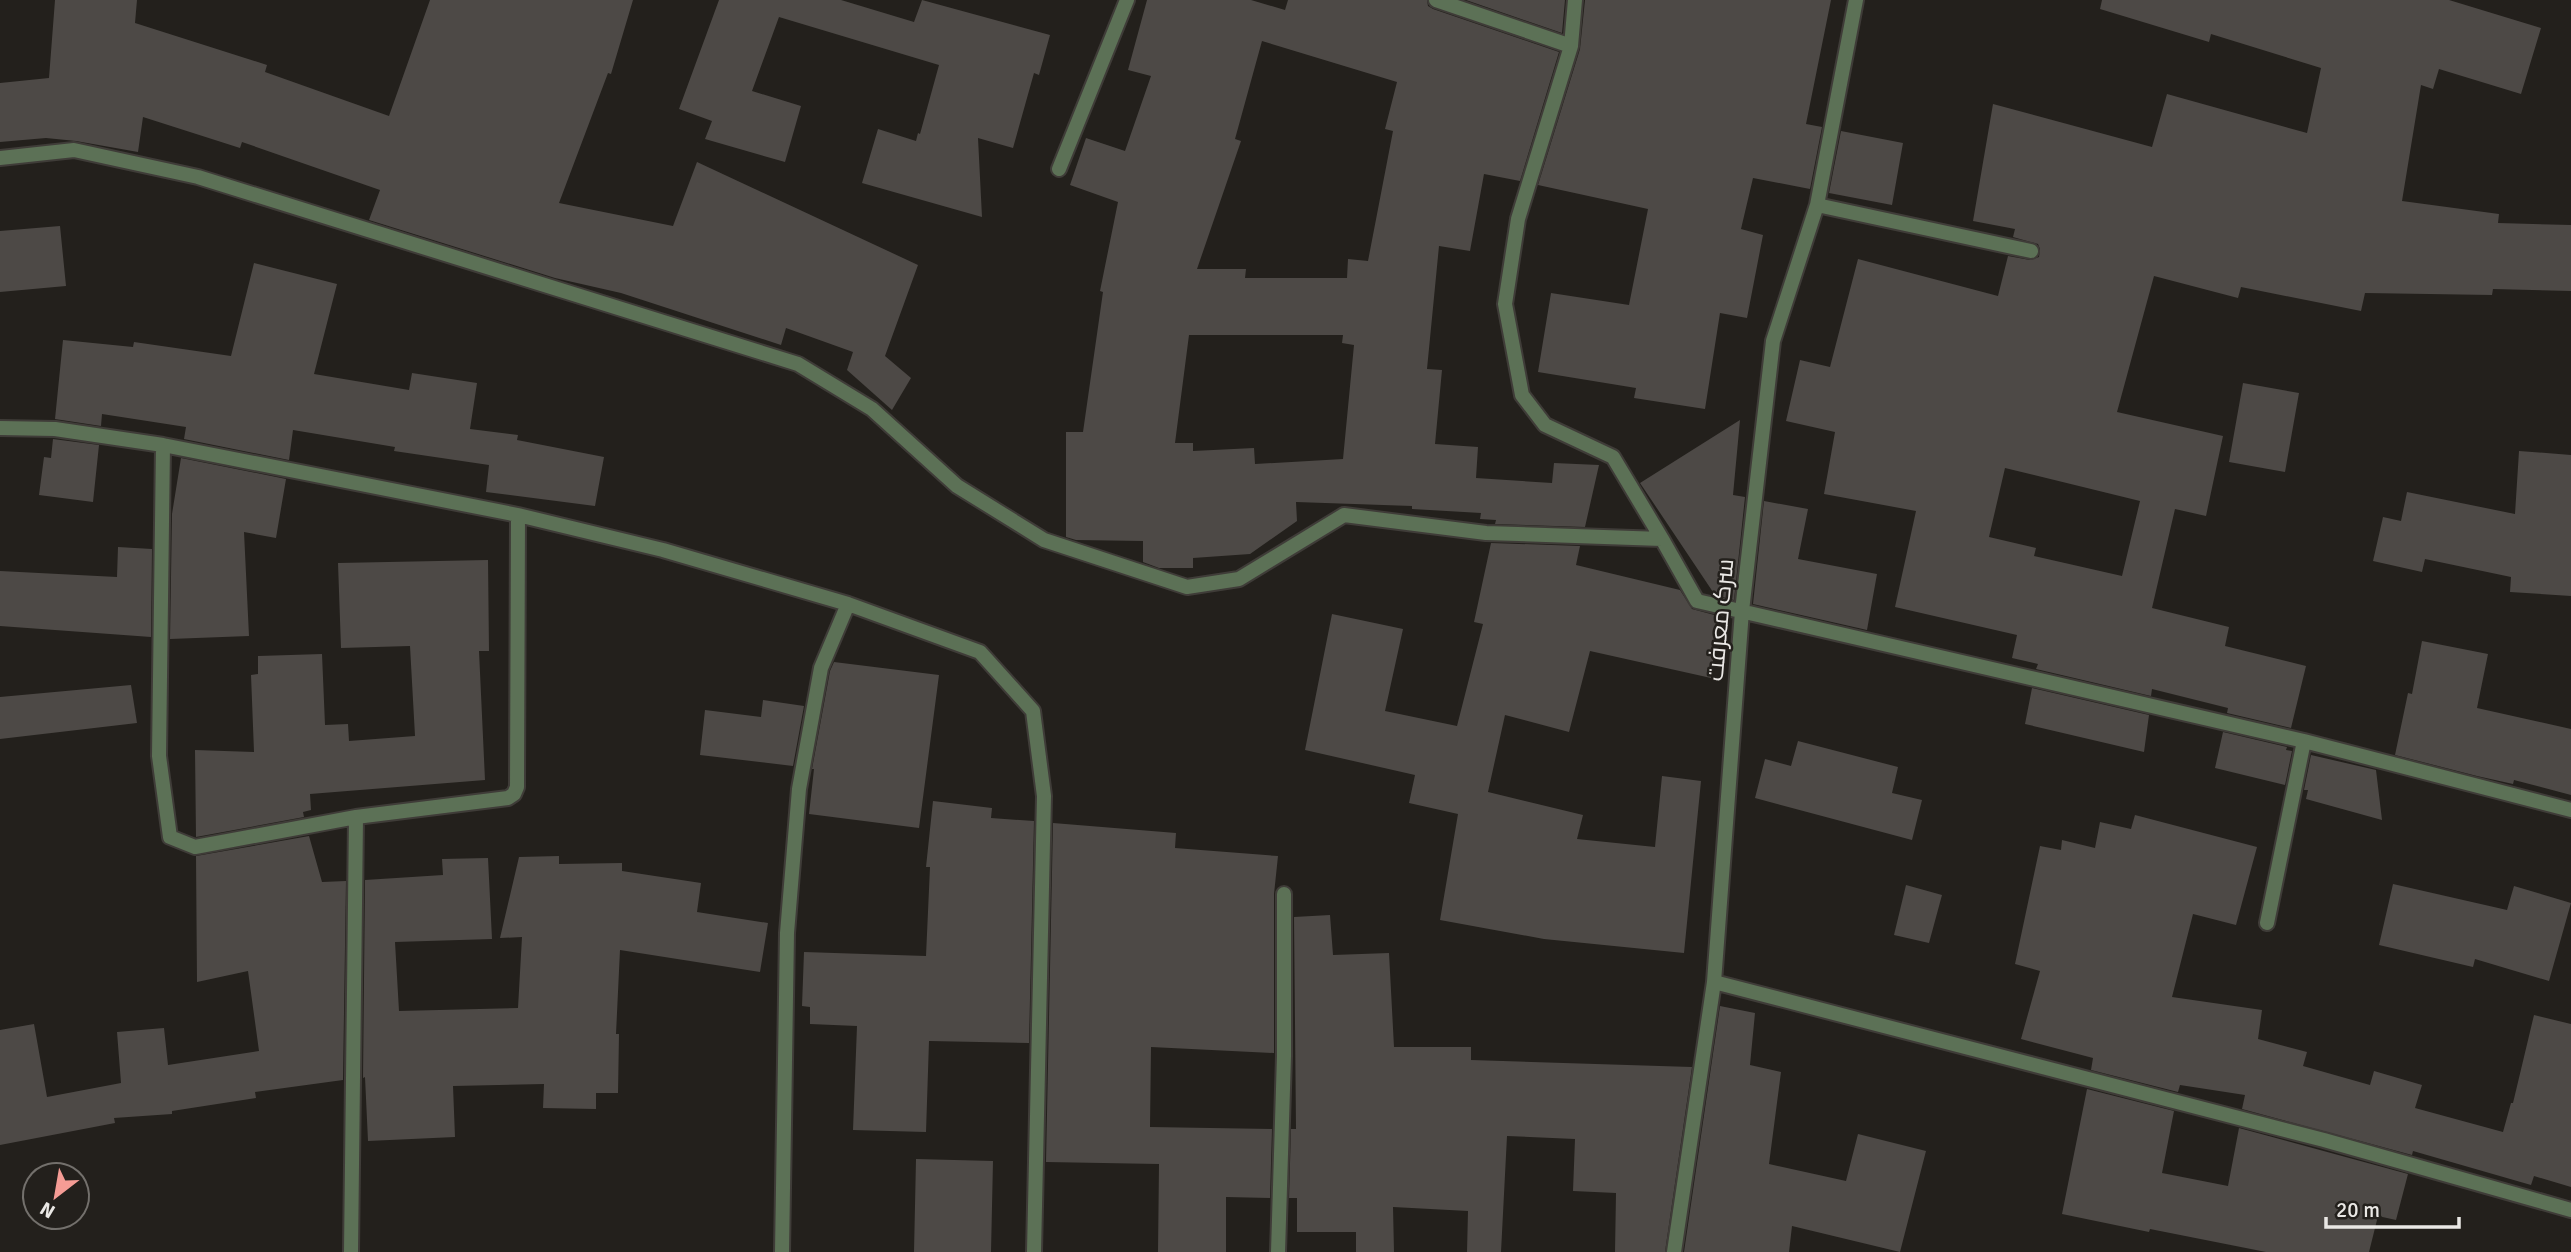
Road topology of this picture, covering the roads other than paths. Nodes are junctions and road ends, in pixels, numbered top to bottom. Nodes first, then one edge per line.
1 (1127, 0) edge
2 (1436, 0) edge
3 (1575, 0) edge
4 (1856, 0) edge
5 (1571, 46) junction
6 (0, 158) edge
7 (1059, 169) dead end
8 (1817, 205) junction
9 (2031, 251) dead end
10 (0, 428) edge
11 (163, 445) junction
12 (518, 515) junction
13 (1662, 539) junction
14 (848, 604) junction
15 (1742, 611) junction
16 (2304, 741) junction
17 (2571, 810) edge
18 (356, 817) junction
19 (1284, 894) dead end
20 (2267, 923) dead end
21 (1714, 982) junction
22 (2571, 1210) edge
23 (351, 1252) edge
24 (782, 1252) edge
25 (1034, 1252) edge
26 (1278, 1252) edge
27 (1674, 1252) edge

1 - 7 street
2 - 5 street
3 - 5 street
4 - 8 street, سرک معرفت
5 - 13 street
6 - 13 street
8 - 9 street
8 - 15 street, سرک معرفت
10 - 11 street
11 - 12 street
11 - 18 street
12 - 14 street
12 - 18 street
13 - 15 street
14 - 24 street
14 - 25 street
15 - 16 street
15 - 21 street, سرک معرفت
16 - 17 street
16 - 20 street
18 - 23 street
19 - 26 street
21 - 22 street
21 - 27 street, سرک معرفت

